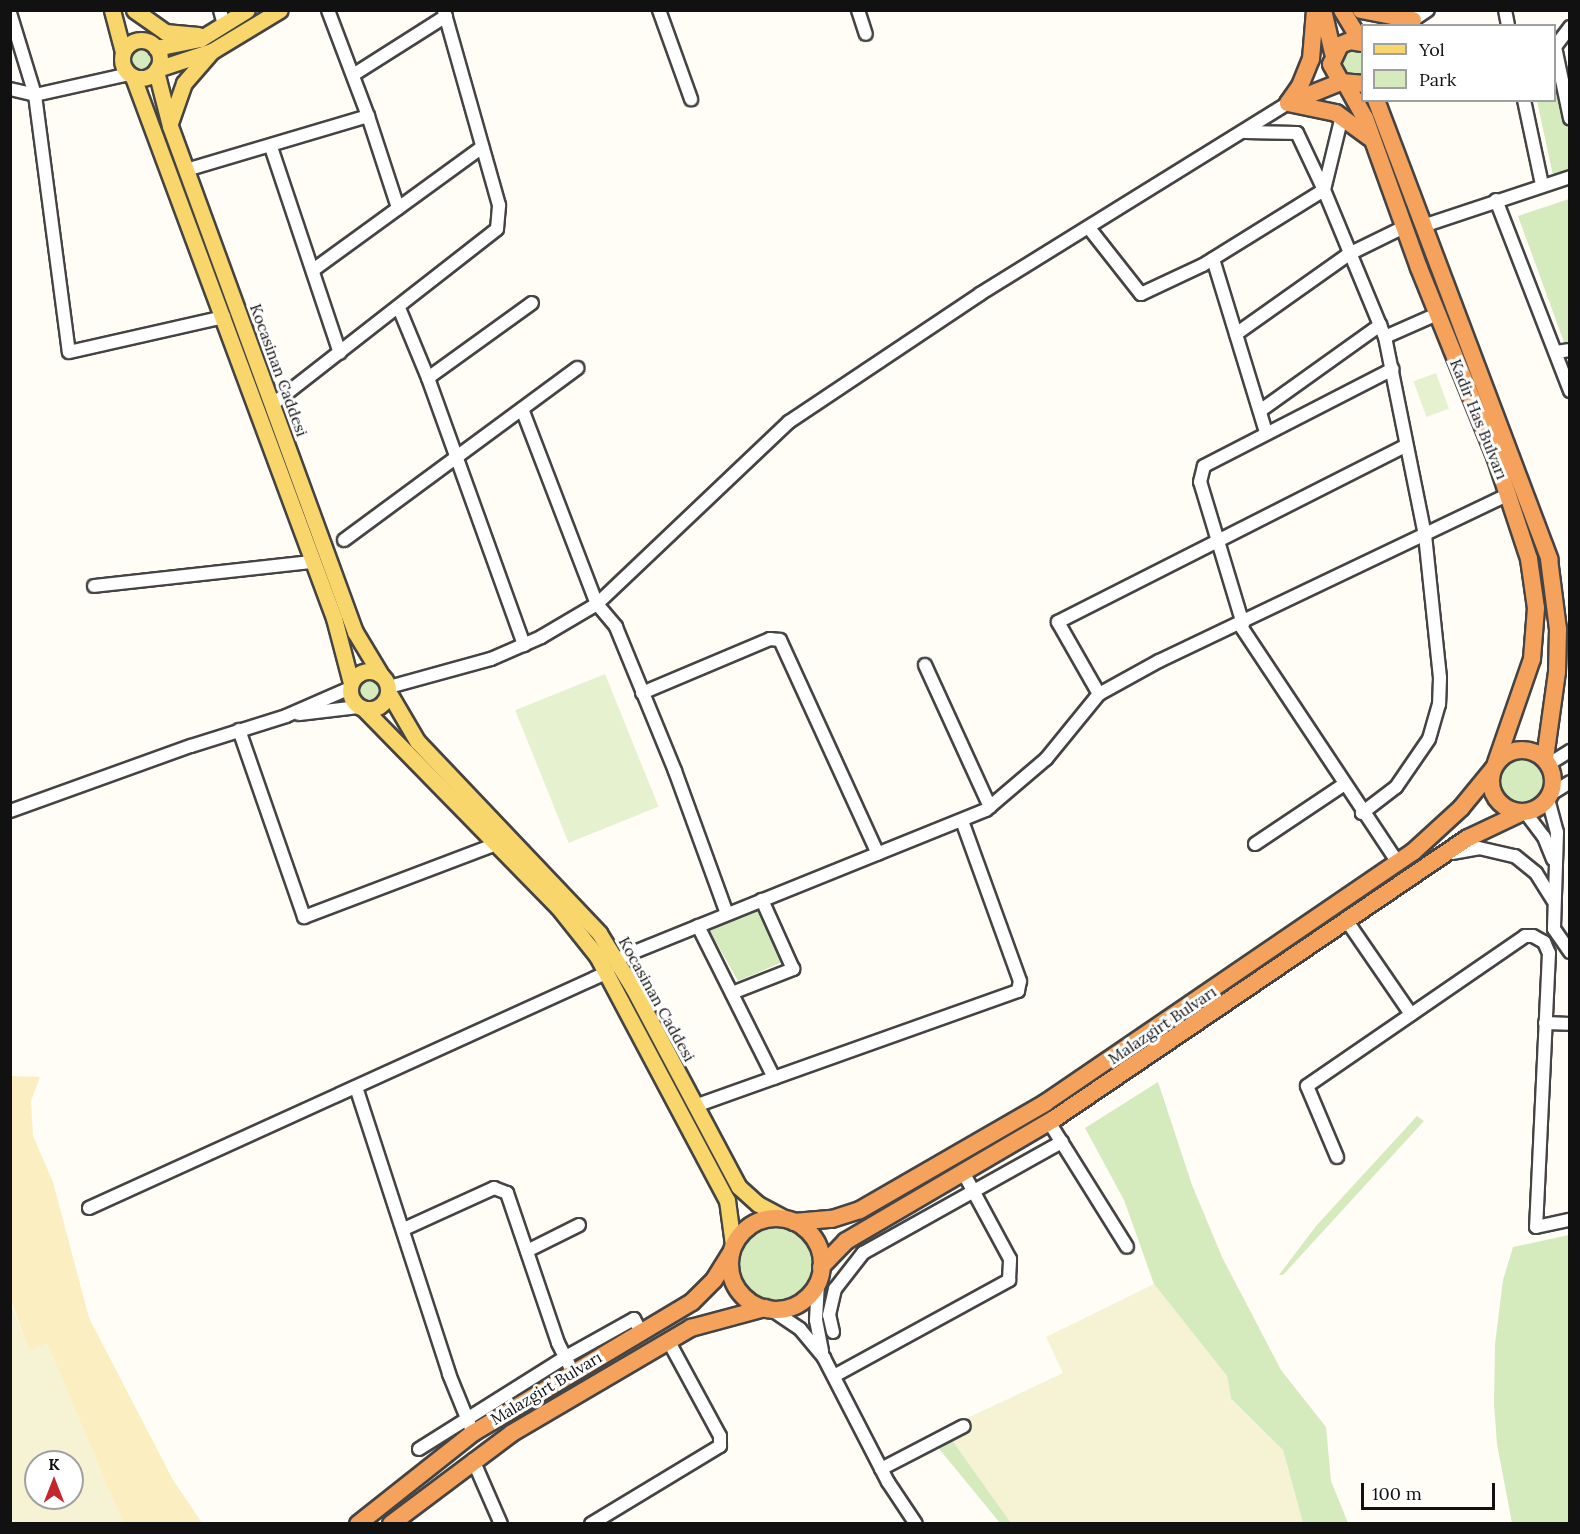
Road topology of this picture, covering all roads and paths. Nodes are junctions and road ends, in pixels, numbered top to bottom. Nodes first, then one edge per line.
1 (112, 10) edge
2 (134, 10) edge
3 (247, 10) edge
4 (280, 10) edge
5 (328, 10) edge
6 (659, 10) edge
7 (858, 10) edge
8 (1315, 10) edge
9 (1323, 10) edge
10 (1342, 10) edge
11 (1361, 10) edge
12 (1428, 10) edge
13 (10, 13) edge
14 (445, 13) edge
15 (222, 18) edge
16 (1409, 24) edge
17 (1569, 27) edge
18 (210, 33) junction
19 (867, 34) dead end
20 (1361, 41) edge
21 (1361, 43) edge
22 (154, 46) junction
23 (212, 51) junction
24 (123, 52) junction
25 (1332, 56) junction
26 (157, 70) junction
27 (353, 75) junction
28 (131, 76) junction
29 (1350, 83) edge
30 (1300, 86) junction
31 (10, 89) edge
32 (35, 94) junction
33 (691, 99) dead end
34 (1376, 102) edge
35 (1387, 102) edge
36 (1524, 102) edge
37 (1288, 103) junction
38 (368, 116) junction
39 (1342, 116) junction
40 (1569, 118) edge
41 (170, 126) junction
42 (1245, 132) junction
43 (1382, 140) junction
44 (271, 147) junction
45 (482, 147) junction
46 (186, 170) junction
47 (1569, 177) edge
48 (1542, 185) junction
49 (1324, 190) junction
50 (1496, 200) junction
51 (398, 208) junction
52 (1423, 226) junction
53 (1404, 227) junction
54 (1089, 228) junction
55 (1350, 254) junction
56 (1213, 259) junction
57 (313, 270) junction
58 (532, 303) dead end
59 (399, 308) junction
60 (1437, 315) junction
61 (224, 317) junction
62 (1382, 331) junction
63 (1236, 334) junction
64 (1569, 350) edge
65 (1556, 352) junction
66 (340, 353) junction
67 (577, 368) dead end
68 (1392, 369) junction
69 (428, 378) junction
70 (1569, 391) edge
71 (273, 404) junction
72 (522, 409) junction
73 (1260, 411) junction
74 (1266, 432) junction
75 (1405, 446) junction
76 (456, 457) junction
77 (1509, 494) junction
78 (1425, 535) junction
79 (344, 540) dead end
80 (1216, 540) junction
81 (312, 562) junction
82 (94, 586) dead end
83 (597, 604) junction
84 (1242, 625) junction
85 (524, 645) junction
86 (925, 665) dead end
87 (350, 685) junction
88 (386, 685) junction
89 (642, 693) junction
90 (1099, 694) junction
91 (362, 708) junction
92 (286, 716) junction
93 (239, 730) junction
94 (1569, 751) edge
95 (1547, 762) junction
96 (1495, 766) junction
97 (1569, 782) edge
98 (1343, 784) junction
99 (1550, 796) junction
100 (990, 807) junction
101 (10, 811) edge
102 (1362, 813) junction
103 (1523, 813) junction
104 (962, 821) junction
105 (496, 844) junction
106 (1255, 844) dead end
107 (878, 854) junction
108 (1440, 857) junction
109 (1398, 863) junction
110 (1556, 866) junction
111 (762, 900) junction
112 (1555, 904) junction
113 (727, 914) junction
114 (1347, 921) junction
115 (698, 926) junction
116 (1557, 936) junction
117 (1544, 942) junction
118 (1569, 952) edge
119 (617, 959) junction
120 (608, 972) junction
121 (732, 993) junction
122 (1412, 1014) junction
123 (1545, 1023) junction
124 (1569, 1024) edge
125 (774, 1078) junction
126 (356, 1087) junction
127 (695, 1106) junction
128 (1049, 1122) junction
129 (1062, 1142) junction
130 (1337, 1157) dead end
131 (963, 1172) junction
132 (973, 1191) junction
133 (89, 1208) dead end
134 (1569, 1220) edge
135 (790, 1221) junction
136 (579, 1225) dead end
137 (404, 1229) junction
138 (1127, 1247) dead end
139 (732, 1249) junction
140 (527, 1251) junction
141 (819, 1275) junction
142 (769, 1309) junction
143 (833, 1332) dead end
144 (669, 1342) junction
145 (824, 1358) junction
146 (568, 1365) junction
147 (834, 1376) junction
148 (465, 1418) junction
149 (964, 1426) dead end
150 (473, 1433) junction
151 (419, 1449) dead end
152 (472, 1460) junction
153 (881, 1469) junction
154 (358, 1524) edge
155 (391, 1524) edge
156 (501, 1524) edge
157 (591, 1524) edge
158 (916, 1524) edge

1 - 24 main road
2 - 18 main road
2 - 22 main road
3 - 15 main road
4 - 23 main road
5 - 27 street
6 - 33 street
7 - 19 street
8 - 30 highway
9 - 25 highway
10 - 20 highway
11 - 16 highway
12 - 16 street
13 - 32 street
14 - 27 street
14 - 45 street
15 - 18 main road
17 - 40 street
18 - 22 main road
21 - 25 highway
22 - 24 main road
22 - 26 main road
23 - 26 main road
23 - 41 main road
24 - 28 main road
25 - 29 highway, Kadir Has Bulvarı
25 - 30 highway
26 - 28 main road
26 - 41 main road, Kocasinan Caddesi
27 - 38 street
28 - 32 street
28 - 61 main road, Kocasinan Caddesi
29 - 37 highway
29 - 43 highway, Kadir Has Bulvarı
30 - 37 highway
31 - 32 street
32 - 61 street
34 - 43 highway, Kadir Has Bulvarı
35 - 43 highway
36 - 48 street
37 - 39 highway
37 - 42 street
38 - 44 street
38 - 51 street
39 - 43 highway
39 - 49 street
41 - 46 main road, Kocasinan Caddesi
42 - 49 street
42 - 54 street
43 - 52 highway, Kadir Has Bulvarı
43 - 53 highway, Kadir Has Bulvarı
44 - 46 street
44 - 57 street
45 - 51 street
45 - 59 street
46 - 71 main road, Kocasinan Caddesi
47 - 48 street
48 - 50 street
49 - 55 street
49 - 56 street
50 - 52 street
50 - 65 street
51 - 57 street
52 - 95 highway, Kadir Has Bulvarı
53 - 55 street
53 - 60 highway, Kadir Has Bulvarı
54 - 56 street
54 - 83 street
55 - 62 street
55 - 63 street
56 - 63 street
57 - 66 street
58 - 69 street
59 - 66 street
59 - 69 street
60 - 62 street
60 - 77 highway, Kadir Has Bulvarı
61 - 81 main road, Kocasinan Caddesi
62 - 68 street
62 - 73 street
63 - 73 street
64 - 65 street
65 - 70 street
66 - 71 street
67 - 72 street
68 - 74 street
68 - 75 street
69 - 76 street
71 - 88 main road, Kocasinan Caddesi
72 - 76 street
72 - 83 street
73 - 74 street
74 - 80 street
75 - 78 street
75 - 80 street
76 - 79 street
76 - 85 street
77 - 78 street
77 - 96 highway, Kadir Has Bulvarı
78 - 84 street
78 - 102 street
80 - 84 street
80 - 90 street
81 - 82 street
81 - 87 main road, Kocasinan Caddesi
83 - 85 street
83 - 89 street
84 - 90 street
84 - 98 street
85 - 88 street
86 - 100 street
87 - 88 main road
87 - 91 main road
87 - 92 street
88 - 91 main road
88 - 119 main road, Kocasinan Caddesi
89 - 107 street
89 - 113 street
90 - 100 street
91 - 92 street
91 - 105 main road, Kocasinan Caddesi
92 - 93 street
93 - 101 street
93 - 105 street
94 - 95 street
95 - 96 highway
95 - 99 highway
96 - 103 highway
96 - 109 highway, Malazgirt Bulvarı
97 - 99 street
98 - 102 street
98 - 106 street
99 - 103 highway
99 - 110 street
100 - 104 street
102 - 109 street
103 - 108 highway, Malazgirt Bulvarı
103 - 110 street
104 - 107 street
104 - 125 street
105 - 120 main road, Kocasinan Caddesi
107 - 111 street
108 - 112 street
108 - 114 highway, Malazgirt Bulvarı
109 - 135 highway, Malazgirt Bulvarı
110 - 112 street
111 - 113 street
111 - 121 street
112 - 116 street
113 - 115 street
114 - 122 street
114 - 128 highway, Malazgirt Bulvarı
115 - 119 street
115 - 121 street
116 - 117 street
116 - 118 street
117 - 122 street
117 - 123 street
119 - 127 main road, Kocasinan Caddesi
120 - 126 street
120 - 139 main road, Kocasinan Caddesi
121 - 125 street
122 - 130 street
123 - 124 street
123 - 134 street
125 - 127 street
126 - 133 street
126 - 137 street
127 - 135 main road, Kocasinan Caddesi
128 - 129 street
128 - 131 highway, Malazgirt Bulvarı
129 - 132 street
129 - 138 street
131 - 132 street
131 - 141 highway, Malazgirt Bulvarı
132 - 143 street
132 - 147 street
135 - 139 highway
135 - 141 highway
136 - 140 street
137 - 140 street
137 - 148 street
139 - 142 highway
139 - 146 highway, Malazgirt Bulvarı
140 - 146 street
141 - 142 highway
141 - 145 street
142 - 144 highway, Malazgirt Bulvarı
142 - 145 street
144 - 152 highway, Malazgirt Bulvarı
144 - 157 street
145 - 147 street
146 - 148 street
146 - 150 highway, Malazgirt Bulvarı
147 - 153 street
148 - 150 street
148 - 151 street
149 - 153 street
150 - 154 highway, Malazgirt Bulvarı
152 - 155 highway, Malazgirt Bulvarı
152 - 156 street
153 - 158 street

